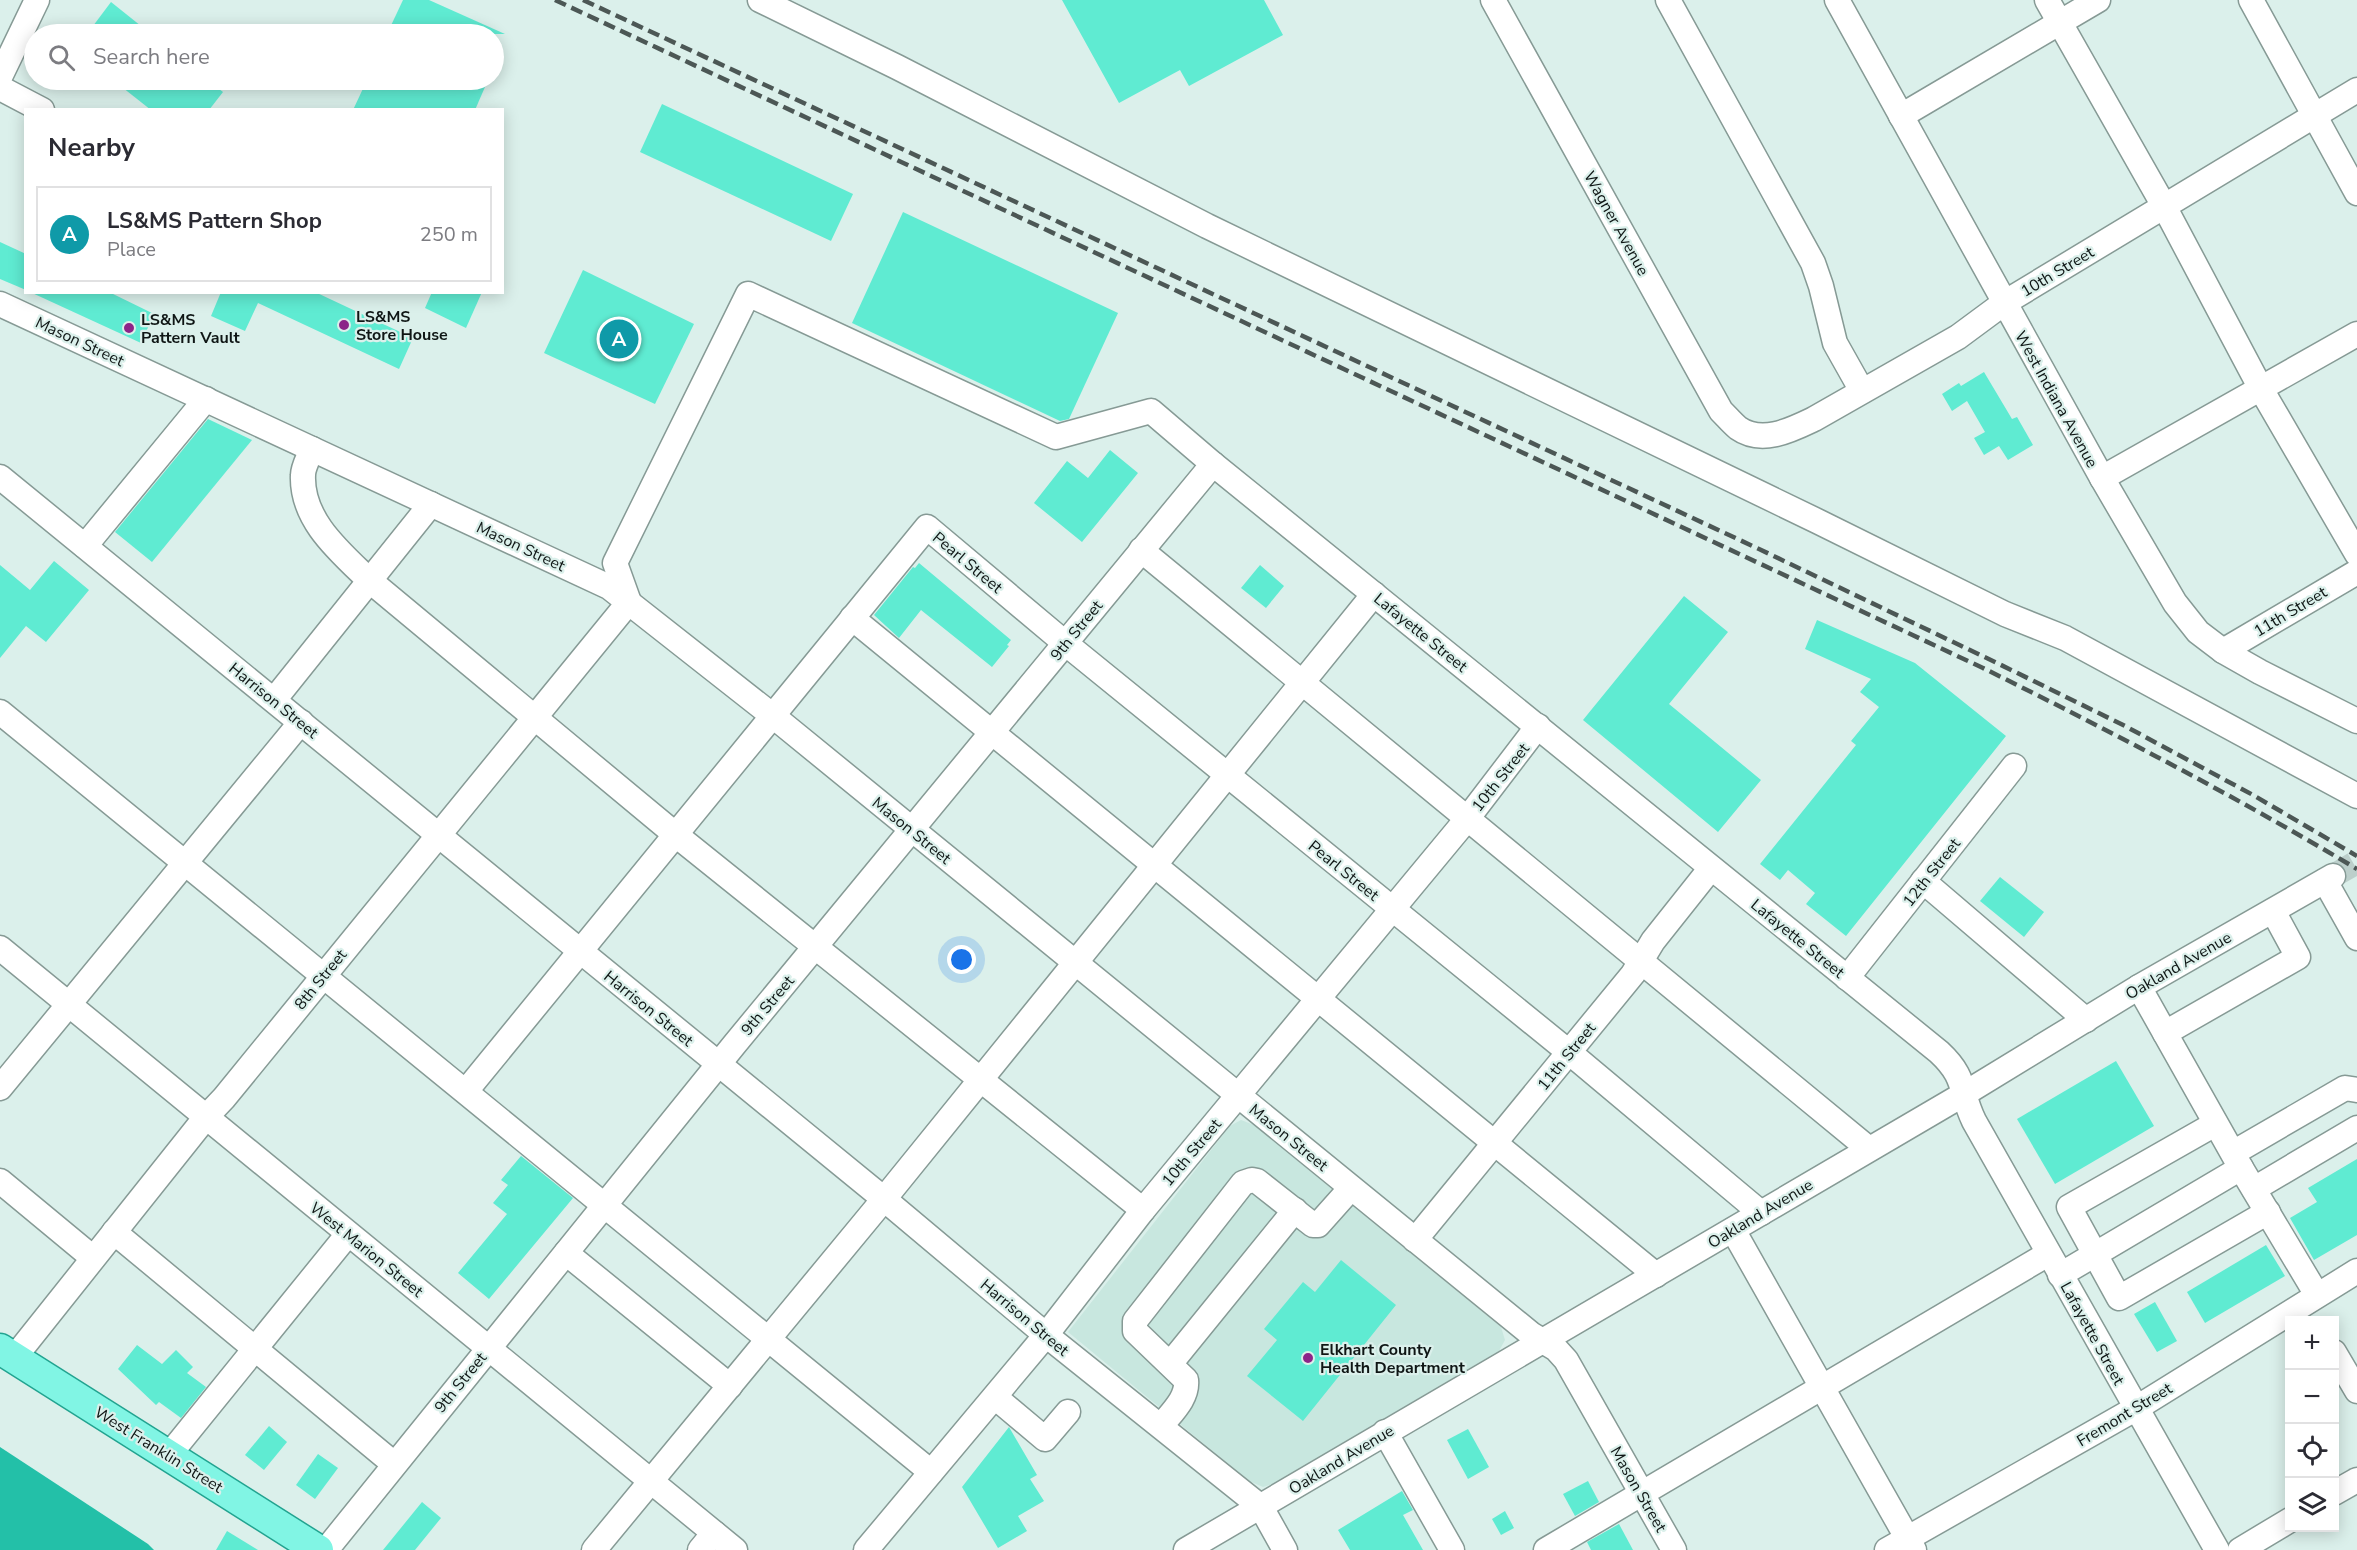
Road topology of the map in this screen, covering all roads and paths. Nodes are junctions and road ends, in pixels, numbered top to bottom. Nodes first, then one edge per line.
1 (37, 0) edge
2 (760, 0) edge
3 (1493, 0) edge
4 (1668, 0) edge
5 (1837, 0) edge
6 (2047, 0) edge
7 (2098, 0) edge
8 (2251, 0) edge
9 (2060, 23) junction
10 (25, 24) edge
11 (24, 27) edge
12 (0, 77) edge
13 (0, 88) edge
14 (2357, 90) edge
15 (38, 108) edge
16 (2314, 115) junction
17 (1901, 116) junction
18 (2357, 193) edge
19 (2164, 206) junction
20 (2004, 303) junction
21 (0, 304) edge
22 (2357, 334) edge
23 (2261, 389) junction
24 (1862, 391) junction
25 (206, 399) junction
26 (1752, 435) joint
27 (312, 449) junction
28 (1212, 464) junction
29 (0, 477) edge
30 (2102, 478) junction
31 (431, 504) junction
32 (84, 546) junction
33 (1141, 550) junction
34 (2357, 554) edge
35 (2357, 572) edge
36 (369, 580) junction
37 (1374, 594) junction
38 (629, 602) junction
39 (852, 618) junction
40 (1065, 643) junction
41 (2223, 651) junction
42 (1303, 683) junction
43 (273, 700) junction
44 (0, 712) edge
45 (773, 716) junction
46 (534, 717) junction
47 (2357, 721) edge
48 (301, 722) junction
49 (1538, 726) junction
50 (992, 732) junction
51 (2014, 766) dead end
52 (1228, 775) junction
53 (2357, 796) edge
54 (1467, 819) junction
55 (912, 830) junction
56 (676, 834) junction
57 (439, 835) junction
58 (184, 862) junction
59 (1155, 865) junction
60 (1711, 868) junction
61 (1923, 881) junction
62 (1392, 909) junction
63 (2272, 911) junction
64 (2357, 938) edge
65 (816, 947) junction
66 (0, 948) edge
67 (579, 952) junction
68 (1641, 960) junction
69 (1076, 963) junction
70 (323, 975) junction
71 (1847, 978) junction
72 (2139, 987) junction
73 (1319, 999) junction
74 (68, 1004) junction
75 (2086, 1020) junction
76 (2165, 1033) junction
77 (1570, 1053) junction
78 (719, 1064) junction
79 (981, 1080) junction
80 (0, 1088) edge
81 (2357, 1090) edge
82 (466, 1091) junction
83 (1964, 1094) junction
84 (1239, 1095) junction
85 (206, 1117) junction
86 (2215, 1124) junction
87 (2357, 1128) edge
88 (1495, 1143) junction
89 (1869, 1149) junction
90 (2237, 1160) junction
91 (0, 1181) edge
92 (1351, 1188) junction
93 (2254, 1189) junction
94 (884, 1199) junction
95 (604, 1207) junction
96 (1143, 1210) junction
97 (1295, 1210) junction
98 (2268, 1212) junction
99 (1761, 1213) junction
100 (1733, 1230) junction
101 (114, 1232) junction
102 (348, 1234) junction
103 (1415, 1240) junction
104 (566, 1253) junction
105 (2048, 1254) junction
106 (2094, 1255) junction
107 (93, 1258) junction
108 (2357, 1271) edge
109 (1656, 1275) junction
110 (2060, 1275) junction
111 (2313, 1306) edge
112 (1046, 1335) junction
113 (769, 1338) junction
114 (1544, 1340) junction
115 (488, 1348) junction
116 (255, 1349) junction
117 (7, 1353) edge
118 (2339, 1360) edge
119 (1170, 1364) junction
120 (730, 1386) junction
121 (1822, 1387) junction
122 (2357, 1391) edge
123 (995, 1397) junction
124 (2135, 1409) junction
125 (1068, 1412) dead end
126 (1161, 1426) junction
127 (1385, 1432) junction
128 (169, 1455) junction
129 (394, 1464) junction
130 (931, 1472) junction
131 (2357, 1480) edge
132 (651, 1481) junction
133 (2339, 1491) edge
134 (1642, 1493) junction
135 (1261, 1507) junction
136 (2285, 1522) edge
137 (707, 1541) edge
138 (1903, 1546) edge
139 (318, 1550) edge
140 (326, 1550) edge
141 (594, 1550) edge
142 (735, 1550) edge
143 (866, 1550) edge
144 (1186, 1550) edge
145 (1286, 1550) edge
146 (1452, 1550) edge
147 (1546, 1550) edge
148 (1674, 1550) edge
149 (2217, 1550) edge
150 (2240, 1550) edge

1 - 10 street
2 - 53 street
3 - 26 street, Wagner Avenue
4 - 24 street
5 - 17 street, West Indiana Avenue
6 - 9 street
7 - 9 street
8 - 16 street
9 - 17 street
9 - 19 street
11 - 12 street
13 - 15 street
14 - 16 street, 10th Street
16 - 18 street
16 - 19 street, 10th Street
17 - 20 street, West Indiana Avenue
19 - 20 street, 10th Street
19 - 23 street
20 - 24 street, 10th Street
20 - 30 street, West Indiana Avenue
21 - 25 street, Mason Street
22 - 23 street
23 - 30 street
23 - 34 street
24 - 26 street, 10th Street
25 - 27 street, Mason Street
25 - 32 street
27 - 31 street, Mason Street
27 - 36 street
28 - 33 street, 9th Street
28 - 37 street, Lafayette Street
28 - 38 street, Lafayette Street
29 - 32 street, Harrison Street
30 - 41 street, West Indiana Avenue
31 - 36 street
31 - 38 street, Mason Street
32 - 43 street, Harrison Street
33 - 40 street, 9th Street
33 - 42 street
35 - 41 street, 11th Street
36 - 43 street
36 - 46 street
37 - 42 street
37 - 49 street, Lafayette Street
38 - 45 street, Mason Street
38 - 46 street, 8th Street
39 - 40 street, Pearl Street
39 - 45 street
39 - 50 street
40 - 50 street, 9th Street
40 - 52 street, Pearl Street
41 - 47 street, West Indiana Avenue
42 - 52 street
42 - 54 street
43 - 48 street, Harrison Street
44 - 58 street
45 - 55 street, Mason Street
45 - 56 street
46 - 56 street
46 - 57 street, 8th Street
48 - 57 street, Harrison Street
48 - 58 street
49 - 54 street, 10th Street
49 - 60 street, Lafayette Street
50 - 55 street, 9th Street
50 - 59 street
51 - 61 street, 12th Street
52 - 59 street
52 - 62 street, Pearl Street
54 - 62 street, 10th Street
54 - 68 street
55 - 65 street, 9th Street
55 - 69 street, Mason Street
56 - 65 street
56 - 67 street
57 - 67 street, Harrison Street
57 - 70 street, 8th Street
58 - 70 street
58 - 74 street
59 - 69 street
59 - 73 street
60 - 68 street, 11th Street
60 - 71 street, Lafayette Street
61 - 71 street, 12th Street
61 - 75 street
62 - 73 street, 10th Street
62 - 77 street, Pearl Street
63 - 64 street, Oakland Avenue
63 - 72 street, Oakland Avenue
63 - 76 street
65 - 78 street, 9th Street
65 - 79 street
66 - 74 street, West Marion Street
67 - 78 street, Harrison Street
67 - 82 street
68 - 77 street, 11th Street
68 - 89 street
69 - 79 street
69 - 84 street, Mason Street
70 - 82 street
70 - 85 street, 8th Street
71 - 83 street, Lafayette Street
72 - 75 street, Oakland Avenue
72 - 76 street
73 - 84 street, 10th Street
73 - 88 street
74 - 80 street
74 - 85 street, West Marion Street
75 - 83 street, Oakland Avenue
76 - 86 street
77 - 88 street, 11th Street
77 - 99 street, Pearl Street
78 - 94 street, Harrison Street
78 - 95 street, 9th Street
79 - 94 street
79 - 96 street
81 - 90 street
82 - 95 street
83 - 89 street, Oakland Avenue
83 - 105 street, Lafayette Street
84 - 92 street, Mason Street
84 - 96 street, 10th Street
85 - 101 street, 8th Street
85 - 102 street, West Marion Street
86 - 90 street
86 - 106 street
87 - 93 street
88 - 103 street, 11th Street
88 - 109 street
89 - 99 street, Oakland Avenue
90 - 93 street
90 - 106 street
91 - 107 street
92 - 97 street
92 - 103 street, Mason Street
93 - 98 street
94 - 112 street, Harrison Street
94 - 113 street
95 - 104 street, 9th Street
95 - 113 street
96 - 112 street, 10th Street
97 - 119 street
97 - 119 street
98 - 106 street
98 - 111 street
99 - 100 street, Oakland Avenue
100 - 109 street, Oakland Avenue
100 - 121 street
101 - 107 street, 8th Street
101 - 116 street
102 - 115 street, West Marion Street
102 - 116 street
103 - 114 street, Mason Street
104 - 115 street, 9th Street
104 - 120 street
105 - 110 street, Lafayette Street
105 - 121 street
106 - 110 street
107 - 117 street, 8th Street
108 - 111 street, Fremont Street
109 - 114 street, Oakland Avenue
110 - 124 street, Lafayette Street
111 - 124 street, Fremont Street
112 - 123 street, 10th Street
112 - 126 street, Harrison Street
113 - 120 street
113 - 130 street
114 - 127 street, Oakland Avenue
114 - 134 street, Mason Street
115 - 129 street, 9th Street
115 - 132 street, West Marion Street
116 - 128 street
116 - 129 street
117 - 128 main road, West Franklin Street
118 - 122 street
119 - 126 street
120 - 132 street
121 - 134 street
121 - 138 street
123 - 125 street
123 - 130 street, 10th Street
124 - 138 street, Fremont Street
124 - 149 street, Lafayette Street
126 - 135 street, Harrison Street
127 - 135 street, Oakland Avenue
127 - 146 street
128 - 139 main road, West Franklin Street
129 - 140 street, 9th Street
130 - 143 street, 10th Street
131 - 133 street
132 - 137 street, West Marion Street
132 - 141 street
134 - 147 street
134 - 148 street, Mason Street
135 - 144 street, Oakland Avenue
135 - 145 street, Harrison Street
136 - 150 street
137 - 142 street, West Marion Street

